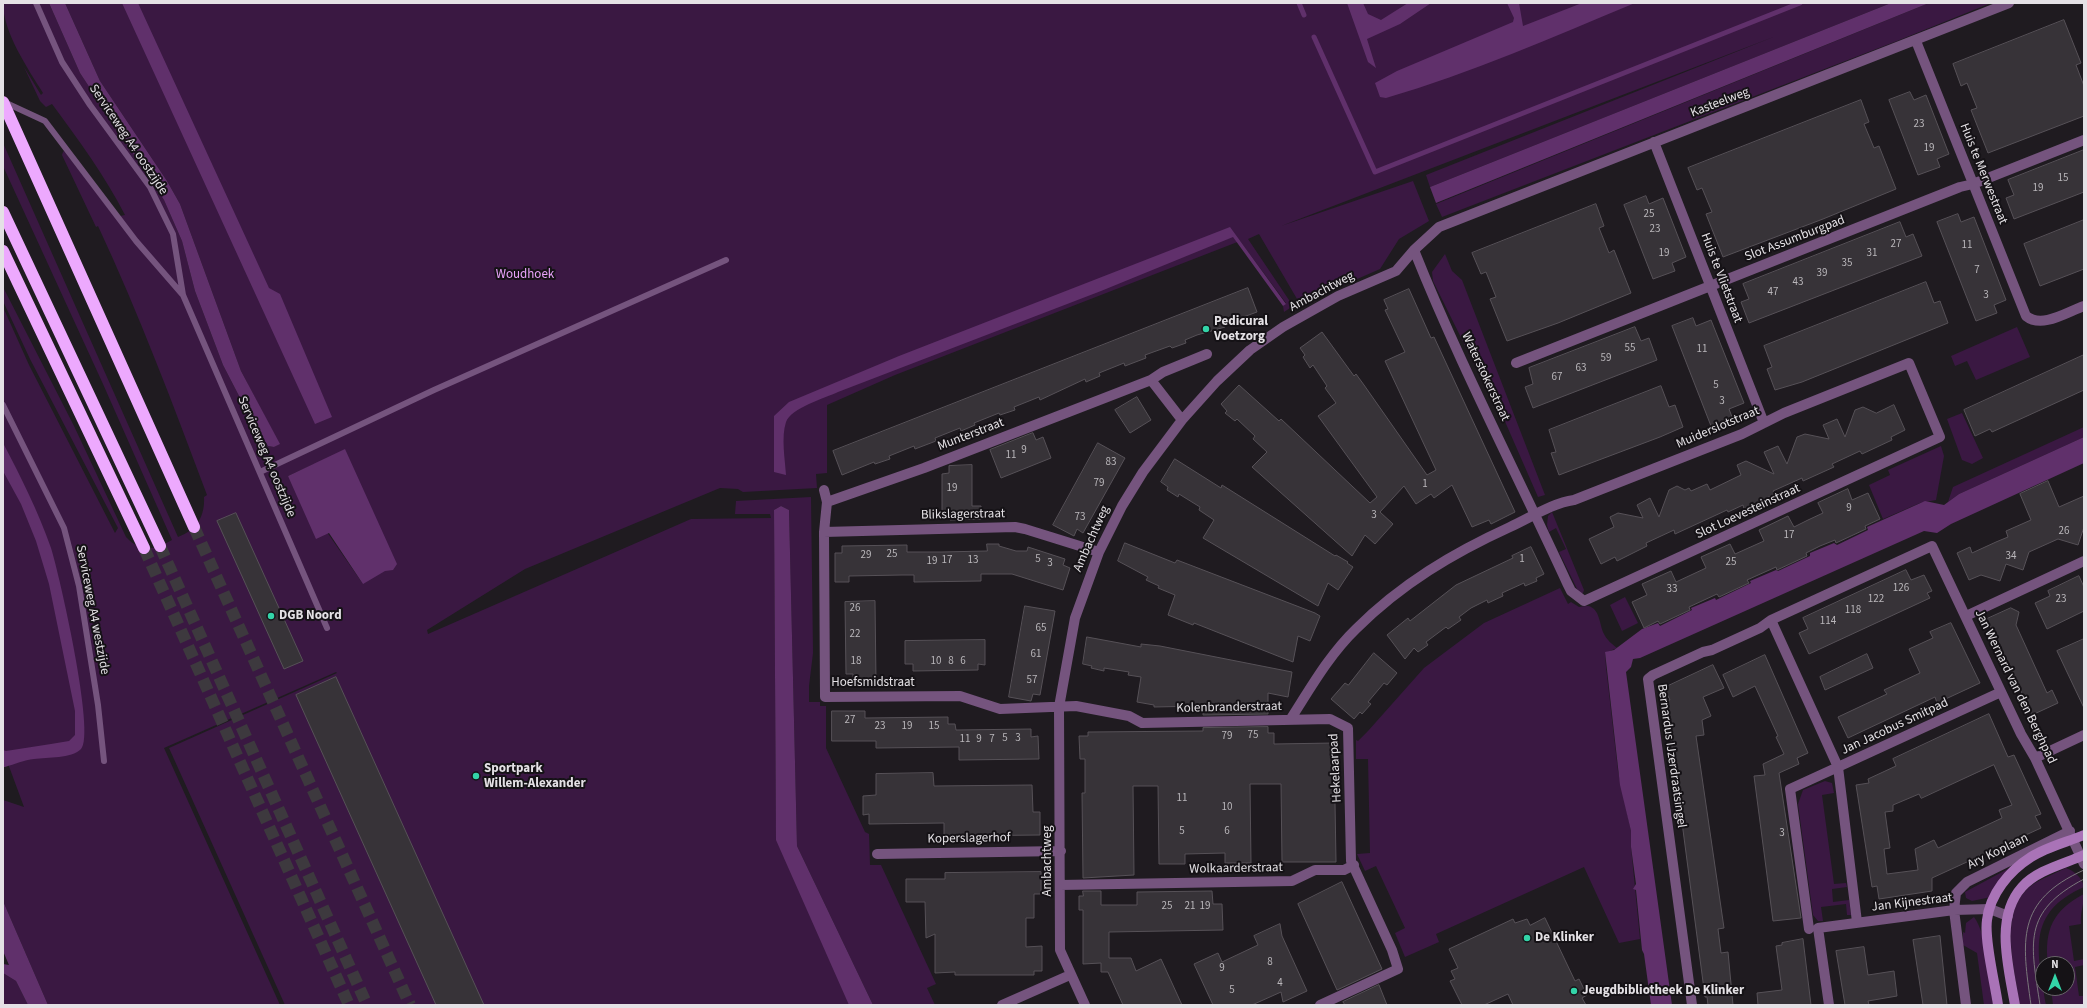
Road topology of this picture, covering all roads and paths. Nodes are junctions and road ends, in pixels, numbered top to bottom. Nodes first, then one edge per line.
1 (36, 3) edge
2 (2009, 3) edge
3 (1916, 40) junction
4 (3, 102) edge
5 (2084, 140) edge
6 (1654, 142) junction
7 (1973, 184) junction
8 (3, 212) edge
9 (1440, 227) joint
10 (1414, 250) junction
11 (3, 251) edge
12 (726, 260) dead end
13 (1710, 287) junction
14 (183, 295) junction
15 (2084, 306) edge
16 (1206, 354) dead end
17 (1516, 363) dead end
18 (1909, 364) joint
19 (1151, 380) junction
20 (3, 404) edge
21 (1182, 420) junction
22 (1764, 423) junction
23 (260, 472) junction
24 (824, 490) dead end
25 (827, 502) junction
26 (1536, 515) junction
27 (194, 527) tunnel mouth
28 (824, 532) junction
29 (160, 546) tunnel mouth
30 (1932, 546) joint
31 (144, 548) tunnel mouth
32 (1099, 552) junction
33 (2084, 561) edge
34 (1966, 616) junction
35 (1771, 620) junction
36 (327, 628) dead end
37 (2001, 692) junction
38 (1059, 707) junction
39 (1290, 720) junction
40 (2084, 735) edge
41 (2035, 758) junction
42 (104, 761) dead end
43 (1838, 768) junction
44 (2072, 835) junction
45 (2084, 835) edge
46 (1061, 851) junction
47 (877, 854) dead end
48 (2083, 859) edge
49 (1354, 865) junction
50 (1060, 885) junction
51 (1990, 909) junction
52 (1954, 910) junction
53 (2008, 916) junction
54 (1857, 922) junction
55 (1813, 929) junction
56 (1070, 975) junction
57 (1002, 1005) edge
58 (1085, 1005) edge
59 (1320, 1005) edge
60 (1692, 1005) edge
61 (1829, 1005) edge
62 (1966, 1005) edge
63 (1998, 1005) edge
64 (2015, 1005) edge

1 - 14 lane, Serviceweg A4 oostzijde
2 - 3 street, Kasteelweg
3 - 6 street, Kasteelweg
3 - 7 street, Huis te Merwestraat
4 - 14 lane, Serviceweg A4 oostzijde
4 - 27 highway
5 - 7 street, Slot Assumburgpad
6 - 9 street, Kasteelweg
6 - 13 street, Huis te Vlietstraat
7 - 13 street, Slot Assumburgpad
7 - 15 street, Huis te Merwestraat
8 - 29 highway
9 - 10 street, Ambachtweg
10 - 21 street, Ambachtweg
10 - 26 street, Waterstokerstraat
11 - 31 highway
12 - 23 lane
13 - 17 street, Slot Assumburgpad
13 - 22 street, Huis te Vlietstraat
14 - 23 lane, Serviceweg A4 oostzijde
16 - 19 street, Munterstraat
18 - 22 street, Muiderslotstraat
18 - 26 street, Slot Loevesteinstraat
19 - 21 street
19 - 25 street, Munterstraat
20 - 42 lane, Serviceweg A4 westzijde
21 - 32 street, Ambachtweg
22 - 26 street, Muiderslotstraat
23 - 36 lane, Serviceweg A4 oostzijde
24 - 25 street
25 - 28 street
26 - 39 street, Kolenbranderstraat
28 - 32 street, Blikslagerstraat
28 - 38 street, Hoefsmidstraat
30 - 34 street, Jan Wernard van den Berghpad
30 - 35 street, Bernardus IJzerdraatsingel
32 - 38 street, Ambachtweg
33 - 34 street
34 - 37 street, Jan Wernard van den Berghpad
35 - 43 street, Jan Jacobus Smitpad
35 - 60 street, Bernardus IJzerdraatsingel
37 - 41 street, Jan Wernard van den Berghpad
37 - 43 street, Jan Jacobus Smitpad
38 - 39 street, Kolenbranderstraat
38 - 46 street, Ambachtweg
39 - 49 street, Hekelaarpad
40 - 41 street
41 - 44 street, Jan Wernard van den Berghpad
43 - 54 street
43 - 55 street
44 - 45 street
44 - 48 street, Jan Wernard van den Berghpad
44 - 51 street
44 - 52 street, Ary Koplaan
46 - 47 street, Koperslagerhof
46 - 50 street, Ambachtweg
48 - 53 street
49 - 50 street, Wolkaarderstraat
49 - 59 street
50 - 56 street, Ambachtweg
51 - 52 street, Jan Kijnestraat
51 - 53 street, Jan Kijnestraat
51 - 63 street
52 - 54 street, Jan Kijnestraat
52 - 62 street, Ary Koplaan
53 - 64 street
54 - 55 street, Jan Kijnestraat
55 - 61 street
56 - 57 street
56 - 58 street, Ambachtweg

